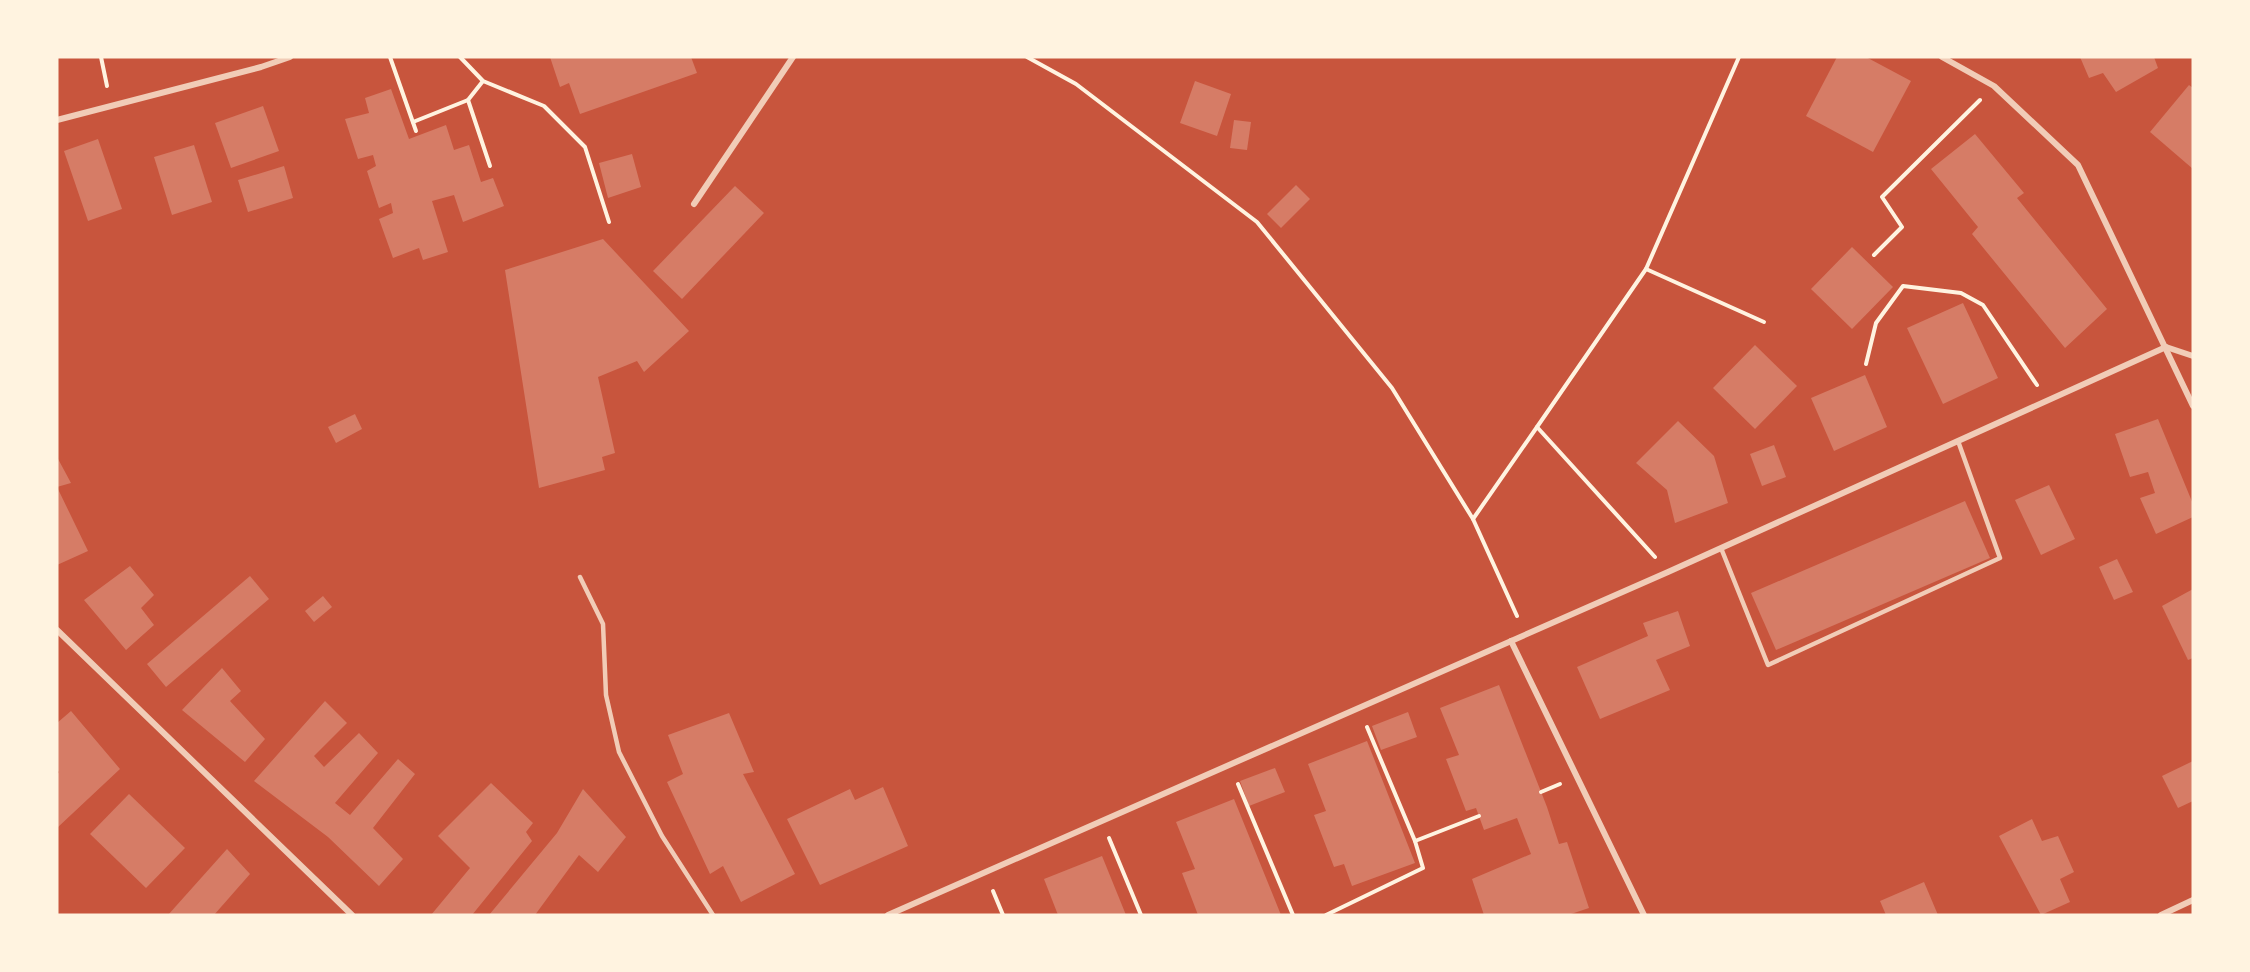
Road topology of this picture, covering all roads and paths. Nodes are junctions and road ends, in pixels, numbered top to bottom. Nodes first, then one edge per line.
1 (101, 57) edge
2 (290, 57) edge
3 (390, 57) edge
4 (460, 57) edge
5 (793, 57) edge
6 (1027, 57) edge
7 (1739, 57) edge
8 (1942, 57) edge
9 (483, 81) junction
10 (1994, 86) junction
11 (468, 100) junction
12 (111, 107) junction
13 (57, 120) edge
14 (413, 122) junction
15 (416, 131) dead end
16 (490, 166) dead end
17 (694, 204) dead end
18 (609, 222) dead end
19 (1874, 255) dead end
20 (1646, 269) junction
21 (1764, 322) dead end
22 (2166, 347) junction
23 (2193, 356) edge
24 (1866, 364) dead end
25 (2048, 400) junction
26 (2193, 406) edge
27 (1537, 427) junction
28 (1958, 441) junction
29 (1473, 519) junction
30 (1721, 548) junction
31 (1668, 572) junction
32 (580, 577) dead end
33 (57, 630) edge
34 (1525, 633) junction
35 (1511, 641) junction
36 (1359, 708) junction
37 (1230, 764) junction
38 (1479, 816) dead end
39 (1101, 821) junction
40 (1415, 841) junction
41 (2193, 900) edge
42 (352, 915) edge
43 (713, 915) edge
44 (888, 915) edge
45 (1141, 915) edge
46 (1293, 915) edge
47 (1326, 915) edge
48 (1644, 915) edge
49 (2161, 915) edge

1 - 12 path
2 - 12 street
3 - 14 path
4 - 9 path
5 - 17 street
6 - 29 path
7 - 20 path
8 - 10 street
9 - 11 path
9 - 18 path
10 - 19 path
10 - 22 street
11 - 14 path
11 - 16 path
12 - 13 street
14 - 15 path
20 - 21 path
20 - 27 path
22 - 23 street
22 - 25 street
22 - 26 street
24 - 25 path
25 - 28 street
27 - 29 path
27 - 31 path
28 - 30 street
28 - 30 lane
29 - 34 path
30 - 31 street
31 - 34 street
32 - 43 lane
33 - 42 street
34 - 35 street
35 - 36 street
35 - 48 street
36 - 37 street
36 - 40 path
37 - 39 street
37 - 46 path
38 - 40 path
39 - 44 street
39 - 45 path
40 - 47 path
41 - 49 street

